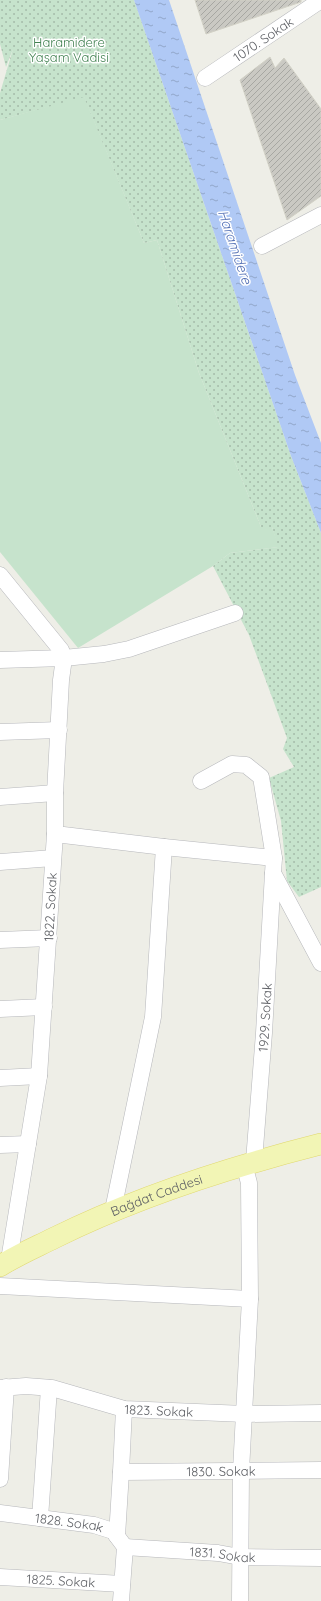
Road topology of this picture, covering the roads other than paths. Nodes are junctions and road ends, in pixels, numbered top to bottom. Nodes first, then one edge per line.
1 (321, 0) edge
2 (205, 78) dead end
3 (321, 215) edge
4 (262, 246) dead end
5 (0, 575) edge
6 (7, 593) edge
7 (235, 613) dead end
8 (64, 658) junction
9 (0, 660) edge
10 (59, 730) junction
11 (0, 732) edge
12 (201, 781) dead end
13 (55, 793) junction
14 (0, 798) edge
15 (55, 834) junction
16 (164, 847) junction
17 (53, 858) junction
18 (0, 862) edge
19 (273, 865) junction
20 (49, 938) junction
21 (0, 940) edge
22 (321, 963) edge
23 (44, 1007) junction
24 (0, 1009) edge
25 (39, 1076) junction
26 (0, 1078) edge
27 (28, 1144) junction
28 (321, 1144) edge
29 (0, 1146) edge
30 (249, 1163) junction
31 (113, 1210) junction
32 (7, 1219) edge
33 (4, 1263) edge
34 (0, 1286) edge
35 (250, 1300) junction
36 (3, 1388) edge
37 (49, 1388) junction
38 (124, 1409) junction
39 (321, 1413) edge
40 (245, 1414) junction
41 (321, 1470) edge
42 (241, 1471) junction
43 (121, 1472) junction
44 (0, 1479) edge
45 (0, 1513) edge
46 (40, 1518) junction
47 (121, 1541) junction
48 (240, 1557) junction
49 (321, 1558) edge
50 (0, 1576) edge
51 (122, 1584) junction
52 (121, 1601) edge
53 (240, 1601) edge

1 - 2 street, 1070. Sokak
3 - 4 street
5 - 6 street
6 - 8 street
7 - 8 street
8 - 9 street
8 - 10 street, 1822. Sokak
10 - 11 street
10 - 13 street, 1822. Sokak
12 - 19 street
13 - 14 street
13 - 15 street, 1822. Sokak
15 - 16 street
15 - 17 street, 1822. Sokak
16 - 19 street
16 - 31 street
17 - 18 street
17 - 20 street, 1822. Sokak
19 - 22 street
19 - 30 street, 1929. Sokak
20 - 21 street
20 - 23 street, 1822. Sokak
23 - 24 street
23 - 25 street, 1822. Sokak
25 - 26 street
25 - 27 street, 1822. Sokak
27 - 29 street
27 - 32 street, 1822. Sokak
28 - 30 main road, Bağdat Caddesi
30 - 31 main road, Bağdat Caddesi
30 - 35 street, 1929. Sokak
31 - 33 main road, Bağdat Caddesi
32 - 33 street, 1822. Sokak
34 - 35 street
35 - 40 street, 1929. Sokak
36 - 37 street, 1823. Sokak
36 - 44 street
37 - 38 street, 1823. Sokak
37 - 46 street
38 - 40 street, 1823. Sokak
38 - 43 street
39 - 40 street, 1823. Sokak
40 - 42 street, 1929. Sokak
41 - 42 street, 1830. Sokak
42 - 43 street, 1830. Sokak
42 - 48 street, 1929. Sokak
43 - 47 street
45 - 46 street, 1828. Sokak
46 - 47 street, 1828. Sokak
47 - 48 street, 1831. Sokak
47 - 51 street
48 - 49 street, 1831. Sokak
48 - 53 street, 1929. Sokak
50 - 51 street, 1825. Sokak
51 - 52 street

